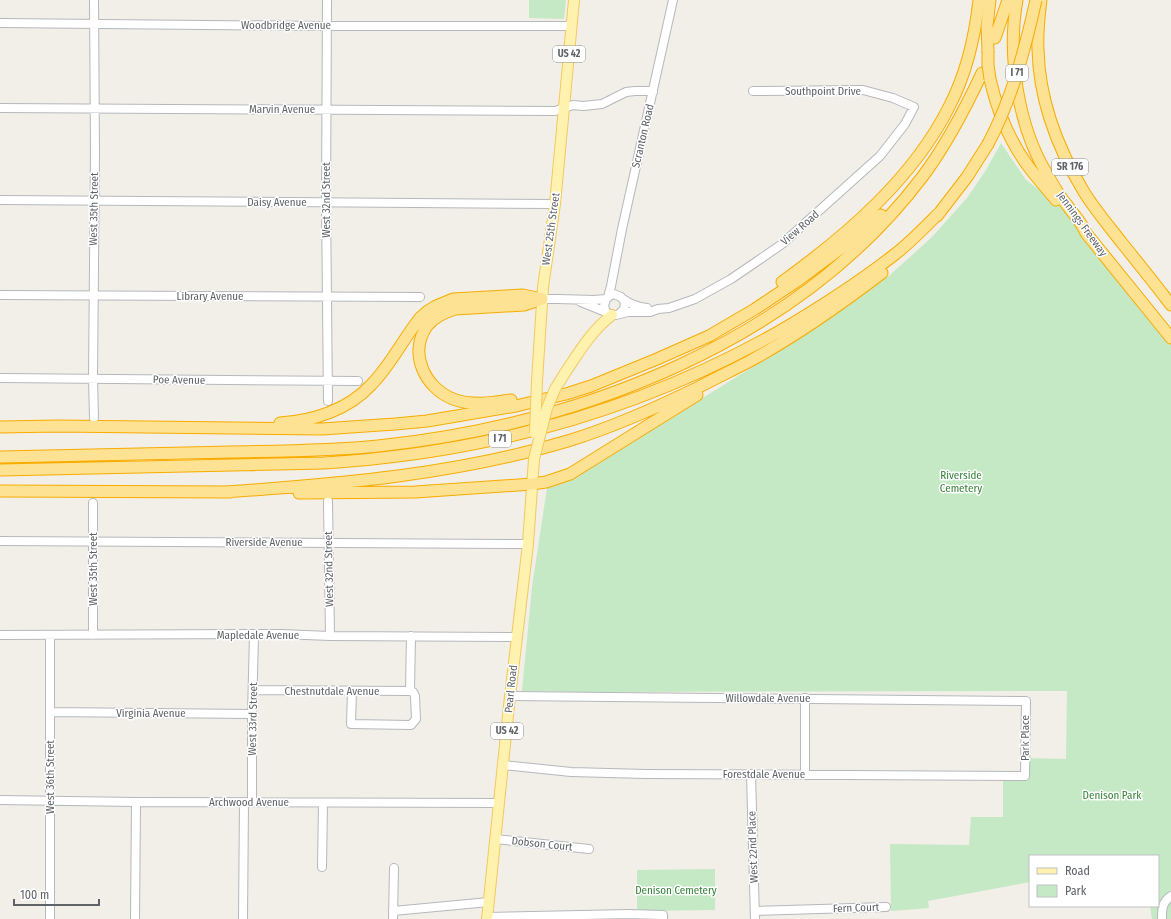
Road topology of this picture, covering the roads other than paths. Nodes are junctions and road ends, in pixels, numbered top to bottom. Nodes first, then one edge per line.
1 (94, 0) edge
2 (327, 0) edge
3 (574, 0) edge
4 (673, 0) edge
5 (979, 0) edge
6 (990, 0) edge
7 (1036, 0) edge
8 (1042, 0) edge
9 (1009, 1) edge
10 (0, 23) edge
11 (94, 24) junction
12 (327, 26) junction
13 (572, 26) junction
14 (994, 38) dead end
15 (986, 76) junction
16 (753, 91) dead end
17 (653, 92) junction
18 (914, 107) joint
19 (0, 108) edge
20 (564, 108) junction
21 (94, 109) junction
22 (326, 109) junction
23 (924, 175) junction
24 (0, 200) edge
25 (94, 201) junction
26 (326, 202) junction
27 (555, 204) junction
28 (941, 211) junction
29 (1086, 232) junction
30 (614, 272) junction
31 (0, 295) edge
32 (94, 296) junction
33 (328, 297) junction
34 (420, 297) dead end
35 (607, 298) junction
36 (622, 298) junction
37 (542, 299) junction
38 (576, 300) junction
39 (1171, 305) edge
40 (658, 309) junction
41 (612, 314) junction
42 (1171, 338) edge
43 (657, 360) junction
44 (750, 361) junction
45 (0, 378) edge
46 (93, 378) junction
47 (609, 379) junction
48 (328, 381) junction
49 (358, 381) dead end
50 (328, 401) dead end
51 (94, 418) dead end
52 (186, 427) junction
53 (0, 428) edge
54 (0, 457) edge
55 (534, 463) junction
56 (0, 470) edge
57 (532, 484) junction
58 (0, 491) edge
59 (225, 492) junction
60 (328, 501) dead end
61 (93, 503) dead end
62 (0, 541) edge
63 (93, 542) junction
64 (329, 543) junction
65 (528, 544) junction
66 (0, 635) edge
67 (50, 635) junction
68 (93, 635) junction
69 (254, 635) junction
70 (330, 636) junction
71 (411, 636) junction
72 (516, 637) junction
73 (253, 690) junction
74 (352, 691) junction
75 (410, 691) junction
76 (510, 696) junction
77 (805, 698) junction
78 (1026, 701) joint
79 (50, 712) junction
80 (252, 714) junction
81 (503, 765) junction
82 (751, 774) junction
83 (805, 775) junction
84 (1025, 776) joint
85 (0, 800) edge
86 (50, 801) junction
87 (136, 802) junction
88 (248, 802) junction
89 (323, 803) junction
90 (499, 803) junction
91 (495, 839) junction
92 (589, 849) dead end
93 (322, 867) dead end
94 (394, 868) dead end
95 (1171, 896) edge
96 (488, 902) junction
97 (886, 907) dead end
98 (393, 915) edge
99 (755, 915) edge
100 (663, 917) edge
101 (487, 918) edge
102 (50, 919) edge
103 (135, 919) edge
104 (243, 919) edge
105 (1162, 919) edge

1 - 11 street, West 35th Street
2 - 12 street, West 32nd Street
3 - 13 main road, West 25th Street / US 42
4 - 17 street, Scranton Road
5 - 43 highway
6 - 15 highway, bridge
7 - 28 highway, I 71, bridge
8 - 39 highway, Jennings Freeway / SR 176
9 - 14 highway
9 - 29 highway, Jennings Freeway / SR 176
10 - 11 street, Woodbridge Avenue
11 - 12 street, Woodbridge Avenue
11 - 21 street, West 35th Street
12 - 13 street, Woodbridge Avenue
12 - 22 street, West 32nd Street
13 - 20 main road, West 25th Street / US 42
15 - 23 highway, I 71
15 - 29 highway
16 - 18 street, Southpoint Drive
17 - 20 street
17 - 30 street, Scranton Road
18 - 40 street, View Road
19 - 21 street, Marvin Avenue
20 - 22 street, Marvin Avenue
20 - 27 main road, West 25th Street / US 42
21 - 22 street, Marvin Avenue
21 - 25 street, West 35th Street
22 - 26 street, West 32nd Street
23 - 43 highway
23 - 54 highway, I 71
24 - 25 street, Daisy Avenue
25 - 26 street, Daisy Avenue
25 - 32 street, West 35th Street
26 - 27 street, Daisy Avenue
26 - 33 street, West 32nd Street
27 - 37 main road, West 25th Street / US 42
28 - 44 highway
28 - 56 highway, I 71
29 - 42 highway, Jennings Freeway / SR 176
30 - 35 street, Scranton Road
30 - 36 street, Scranton Road
31 - 32 street, Library Avenue
32 - 33 street, Library Avenue
32 - 46 street, West 35th Street
33 - 34 street, Library Avenue
33 - 48 street, West 32nd Street
35 - 36 street
35 - 38 street
35 - 41 street
36 - 40 street, View Road
36 - 41 street
37 - 38 street
37 - 47 highway
37 - 52 highway
37 - 55 main road, West 25th Street / US 42, bridge
38 - 41 street
40 - 41 street, View Road
41 - 55 main road, bridge
43 - 47 highway
44 - 57 highway
44 - 59 highway
45 - 46 street, Poe Avenue
46 - 48 street, Poe Avenue
46 - 51 street, West 35th Street
47 - 52 highway
48 - 49 street, Poe Avenue
48 - 50 street, West 32nd Street
52 - 53 highway
55 - 57 main road, Pearl Road / US 42
57 - 59 highway
57 - 65 main road, Pearl Road / US 42
58 - 59 highway
60 - 64 street, West 32nd Street
61 - 63 street, West 35th Street
62 - 63 street, Riverside Avenue
63 - 64 street, Riverside Avenue
63 - 68 street, West 35th Street
64 - 65 street, Riverside Avenue
64 - 70 street, West 32nd Street
65 - 72 main road, Pearl Road / US 42
66 - 67 street, Mapledale Avenue
67 - 68 street, Mapledale Avenue
67 - 79 street, West 36th Street
68 - 69 street, Mapledale Avenue
69 - 70 street, Mapledale Avenue
69 - 73 street, West 33rd Street
70 - 71 street, Mapledale Avenue
71 - 72 street, Mapledale Avenue
71 - 75 street
72 - 76 main road, Pearl Road / US 42
73 - 74 street, Chestnutdale Avenue
73 - 80 street, West 33rd Street
74 - 75 street, Chestnutdale Avenue
74 - 75 street
76 - 77 street, Willowdale Avenue
76 - 81 main road, Pearl Road / US 42
77 - 78 street, Willowdale Avenue
77 - 83 street
78 - 84 street, Park Place
79 - 80 street, Virginia Avenue
79 - 86 street, West 36th Street
80 - 88 street, West 33rd Street
81 - 82 street, Forestdale Avenue
81 - 90 main road, Pearl Road / US 42
82 - 83 street, Forestdale Avenue
82 - 99 street, West 22nd Place
83 - 84 street, Forestdale Avenue
85 - 86 street, Archwood Avenue
86 - 87 street, Archwood Avenue
86 - 102 street, West 36th Street
87 - 88 street, Archwood Avenue
87 - 103 street
88 - 89 street, Archwood Avenue
88 - 104 street, West 33rd Street
89 - 90 street, Archwood Avenue
89 - 93 street
90 - 91 main road, Pearl Road / US 42
91 - 92 street, Dobson Court
91 - 96 main road, Pearl Road / US 42
94 - 98 street
95 - 105 street
96 - 98 street
96 - 101 main road, Pearl Road / US 42
97 - 99 street, Fern Court
100 - 101 street

